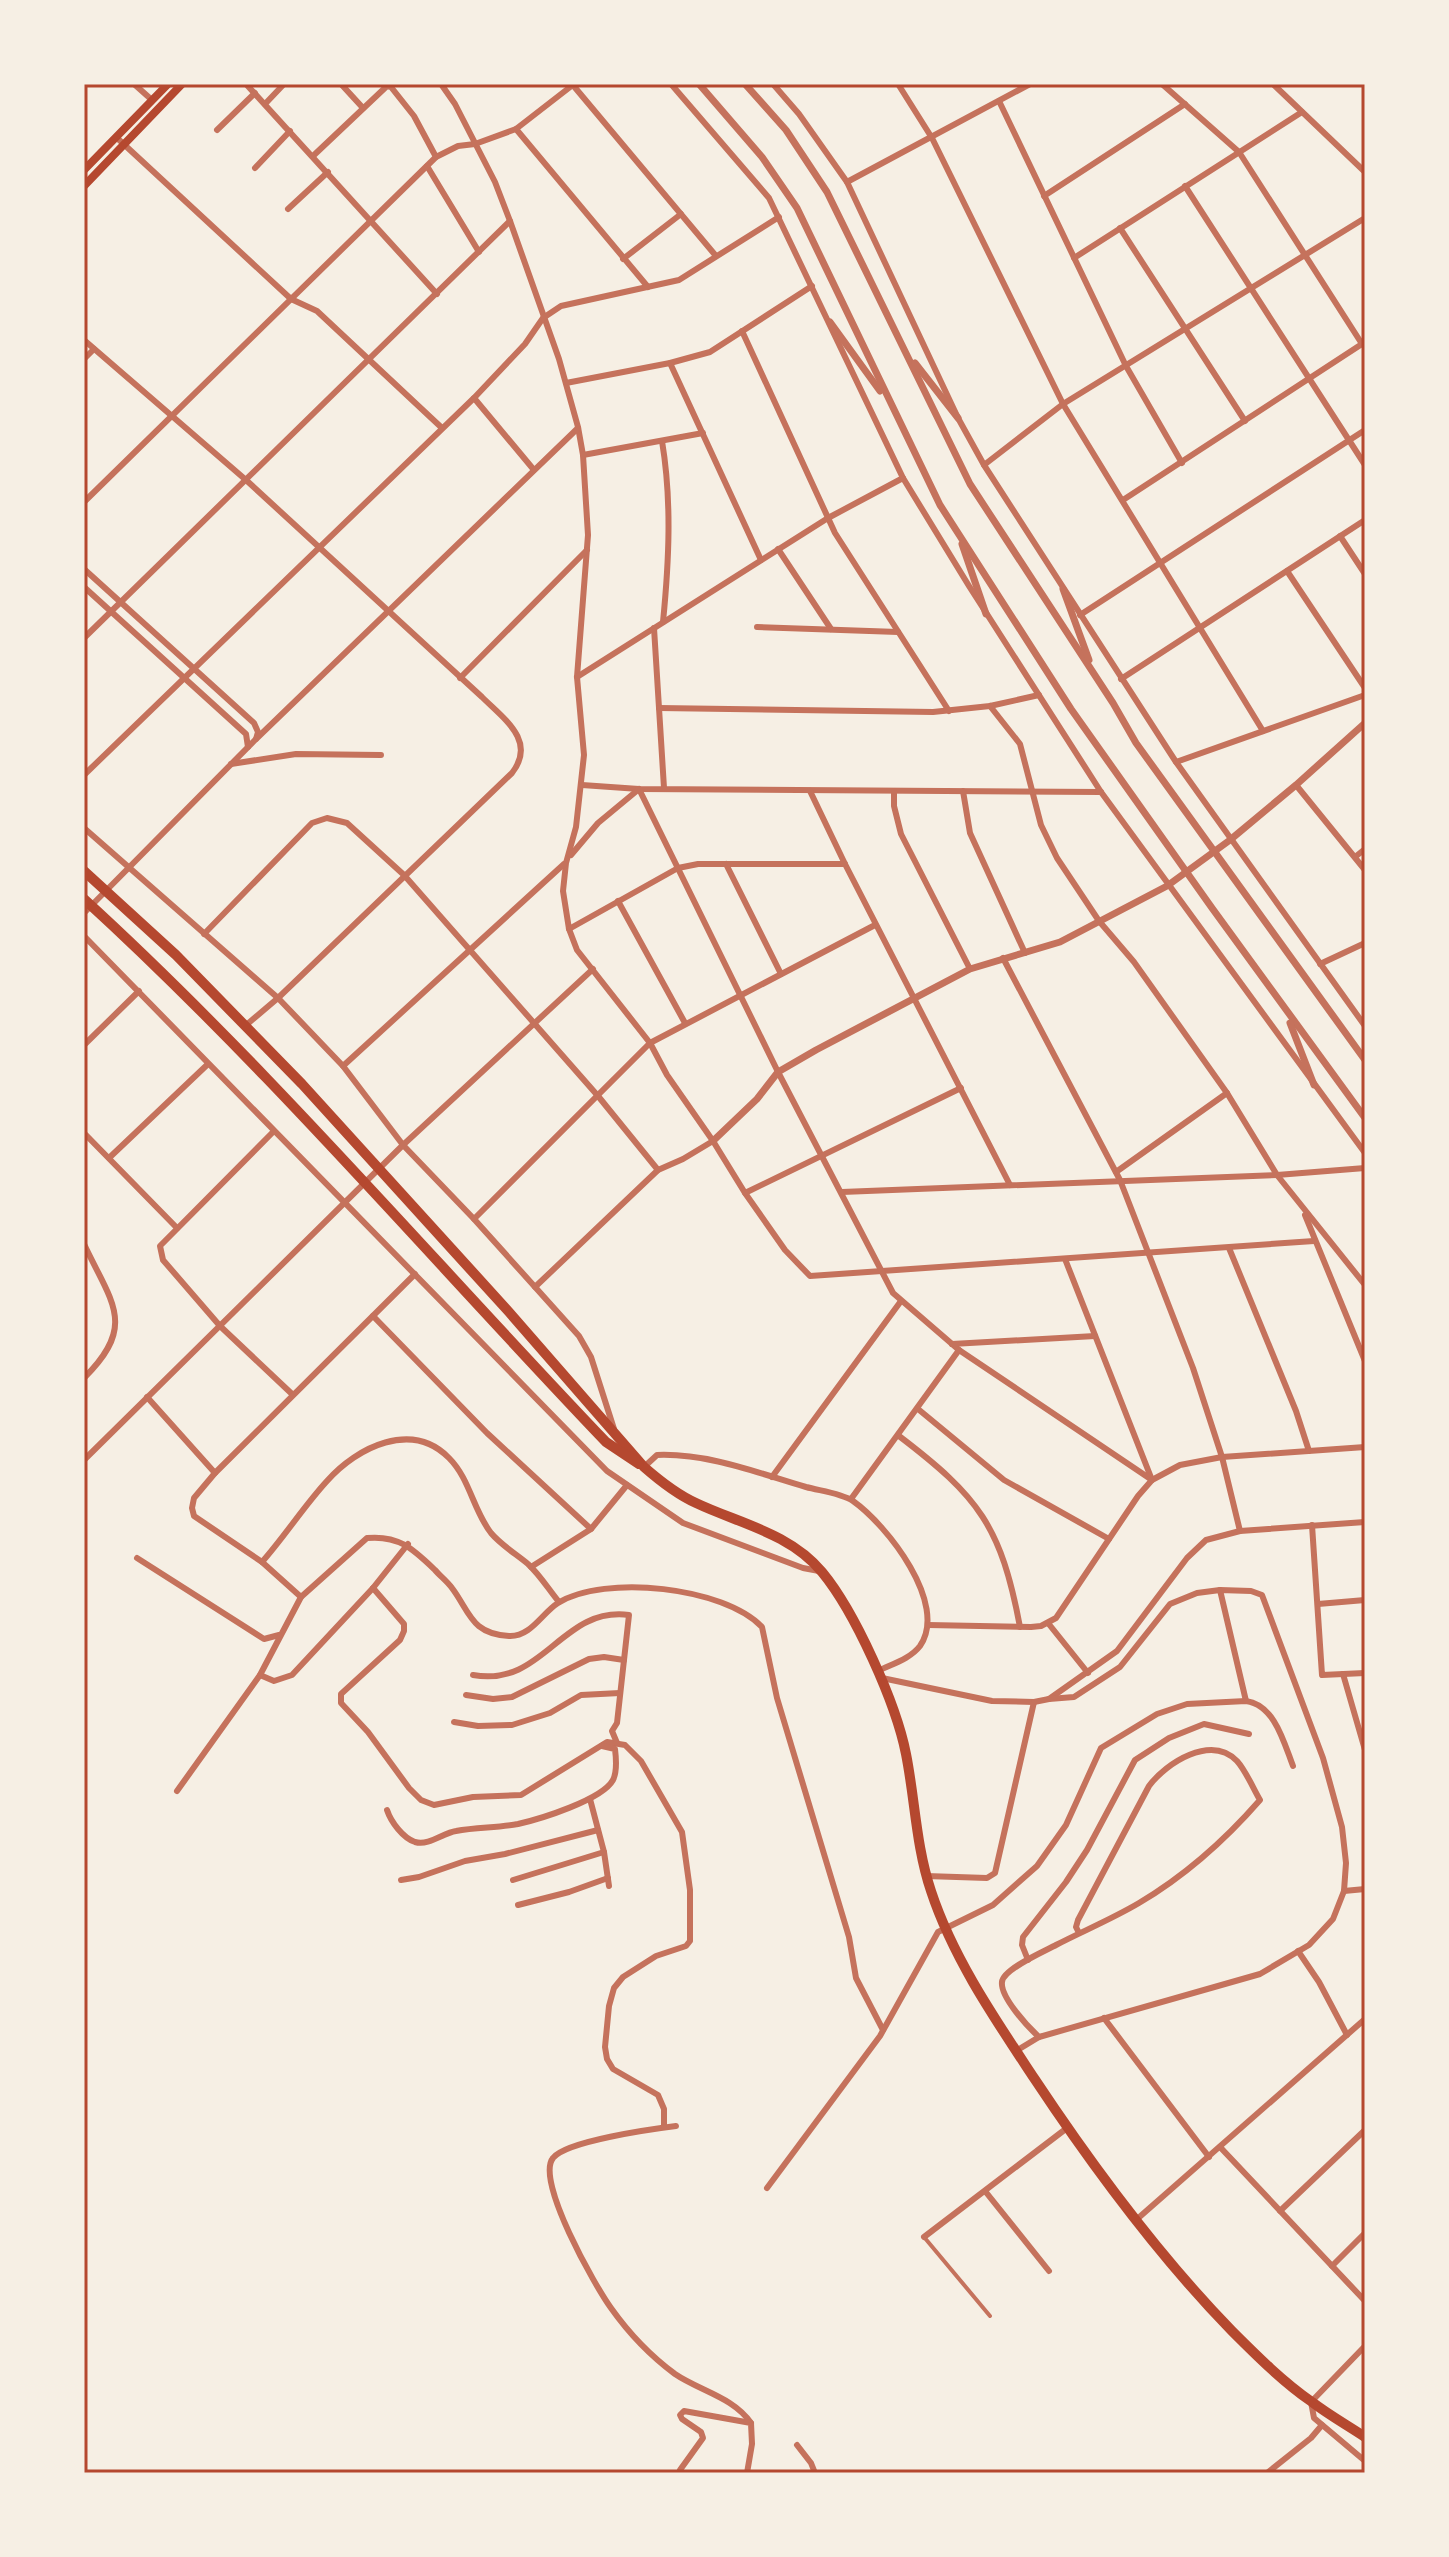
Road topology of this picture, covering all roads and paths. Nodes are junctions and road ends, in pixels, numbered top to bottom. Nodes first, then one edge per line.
1 (134, 84) edge
2 (168, 84) edge
3 (182, 84) edge
4 (246, 84) edge
5 (284, 84) edge
6 (341, 84) edge
7 (441, 84) edge
8 (573, 84) edge
9 (671, 84) edge
10 (699, 84) edge
11 (745, 84) edge
12 (773, 84) edge
13 (898, 84) edge
14 (1030, 84) edge
15 (1162, 84) edge
16 (1273, 84) edge
17 (255, 93) junction
18 (152, 100) junction
19 (999, 101) junction
20 (265, 104) junction
21 (1185, 104) junction
22 (363, 108) junction
23 (1302, 112) junction
24 (516, 129) junction
25 (217, 130) dead end
26 (290, 131) junction
27 (116, 137) junction
28 (932, 138) junction
29 (124, 144) junction
30 (475, 144) junction
31 (1239, 152) junction
32 (313, 156) junction
33 (436, 157) junction
34 (427, 166) junction
35 (255, 168) dead end
36 (84, 170) edge
37 (328, 172) junction
38 (1365, 172) edge
39 (847, 182) junction
40 (84, 186) edge
41 (1185, 186) junction
42 (1044, 196) junction
43 (288, 209) dead end
44 (681, 214) junction
45 (779, 217) junction
46 (1365, 218) edge
47 (372, 220) junction
48 (510, 221) junction
49 (1120, 228) junction
50 (479, 252) junction
51 (1307, 254) junction
52 (716, 256) junction
53 (1074, 258) junction
54 (623, 259) junction
55 (812, 286) junction
56 (648, 287) junction
57 (1253, 288) junction
58 (437, 294) junction
59 (291, 299) junction
60 (543, 318) junction
61 (830, 322) junction
62 (1185, 329) junction
63 (742, 331) junction
64 (84, 340) edge
65 (1364, 343) edge
66 (94, 349) junction
67 (905, 351) junction
68 (84, 359) edge
69 (370, 359) junction
70 (670, 363) junction
71 (1126, 366) junction
72 (1309, 378) junction
73 (566, 383) junction
74 (474, 398) junction
75 (1063, 404) junction
76 (892, 406) junction
77 (171, 417) junction
78 (958, 418) junction
79 (1245, 421) junction
80 (578, 427) junction
81 (442, 428) junction
82 (1365, 430) edge
83 (703, 433) junction
84 (662, 441) junction
85 (1349, 441) junction
86 (583, 455) junction
87 (1182, 463) junction
88 (984, 465) junction
89 (1365, 465) edge
90 (534, 470) junction
91 (903, 478) junction
92 (246, 480) junction
93 (1123, 500) junction
94 (84, 502) edge
95 (828, 518) junction
96 (1365, 520) edge
97 (957, 531) junction
98 (1340, 536) junction
99 (319, 548) junction
100 (778, 549) junction
101 (587, 550) junction
102 (761, 560) junction
103 (1162, 562) junction
104 (84, 569) edge
105 (1287, 571) junction
106 (1365, 574) edge
107 (84, 587) edge
108 (1063, 589) junction
109 (120, 602) junction
110 (111, 611) junction
111 (388, 612) junction
112 (986, 614) junction
113 (1080, 615) junction
114 (663, 622) junction
115 (757, 627) dead end
116 (1200, 627) junction
117 (654, 628) junction
118 (831, 629) junction
119 (898, 632) junction
120 (84, 638) edge
121 (195, 670) junction
122 (1094, 674) junction
123 (577, 677) junction
124 (185, 678) junction
125 (460, 678) junction
126 (1121, 679) junction
127 (1365, 688) edge
128 (1039, 695) junction
129 (1365, 695) edge
130 (990, 706) junction
131 (659, 708) junction
132 (949, 711) junction
133 (1365, 723) edge
134 (1263, 731) junction
135 (256, 739) junction
136 (248, 747) junction
137 (381, 755) dead end
138 (1176, 762) junction
139 (231, 764) junction
140 (84, 775) edge
141 (582, 785) junction
142 (1296, 785) junction
143 (664, 788) junction
144 (639, 789) junction
145 (810, 791) junction
146 (894, 791) junction
147 (963, 791) junction
148 (1032, 791) junction
149 (1101, 792) junction
150 (84, 828) edge
151 (1230, 840) junction
152 (1365, 849) edge
153 (1214, 852) junction
154 (1355, 857) junction
155 (566, 863) junction
156 (726, 864) junction
157 (845, 864) junction
158 (128, 868) junction
159 (678, 868) junction
160 (1365, 870) edge
161 (84, 871) edge
162 (1186, 872) junction
163 (404, 875) junction
164 (1167, 886) junction
165 (106, 891) junction
166 (618, 901) junction
167 (86, 906) edge
168 (1099, 921) junction
169 (875, 925) junction
170 (569, 929) junction
171 (204, 934) junction
172 (84, 936) edge
173 (1365, 943) edge
174 (471, 949) junction
175 (1025, 953) junction
176 (1003, 958) junction
177 (1320, 964) junction
178 (593, 969) junction
179 (970, 969) junction
180 (781, 974) junction
181 (139, 991) junction
182 (740, 995) junction
183 (278, 998) junction
184 (912, 998) junction
185 (1284, 1009) junction
186 (532, 1023) junction
187 (685, 1023) junction
188 (245, 1026) junction
189 (1365, 1026) edge
190 (650, 1043) junction
191 (84, 1045) edge
192 (1365, 1060) edge
193 (208, 1064) junction
194 (343, 1066) junction
195 (778, 1072) junction
196 (1314, 1085) junction
197 (961, 1088) junction
198 (1227, 1093) junction
199 (598, 1096) junction
200 (1365, 1118) edge
201 (273, 1132) junction
202 (84, 1133) edge
203 (713, 1141) junction
204 (403, 1145) junction
205 (1365, 1153) edge
206 (821, 1157) junction
207 (109, 1158) junction
208 (1365, 1168) edge
209 (379, 1169) junction
210 (658, 1170) junction
211 (1116, 1172) junction
212 (1277, 1175) junction
213 (1120, 1180) junction
214 (366, 1183) junction
215 (1010, 1185) junction
216 (842, 1192) junction
217 (745, 1193) junction
218 (346, 1202) junction
219 (1303, 1208) junction
220 (474, 1219) junction
221 (177, 1228) junction
222 (1314, 1241) junction
223 (84, 1244) edge
224 (1229, 1248) junction
225 (1149, 1253) junction
226 (1065, 1259) junction
227 (882, 1271) junction
228 (415, 1274) junction
229 (1365, 1285) edge
230 (535, 1287) junction
231 (901, 1301) junction
232 (373, 1316) junction
233 (220, 1326) junction
234 (1095, 1336) junction
235 (952, 1344) junction
236 (959, 1350) junction
237 (1365, 1361) edge
238 (84, 1378) edge
239 (292, 1394) junction
240 (147, 1397) junction
241 (918, 1409) junction
242 (616, 1436) junction
243 (899, 1436) junction
244 (1365, 1447) edge
245 (1309, 1451) junction
246 (1222, 1457) junction
247 (84, 1460) edge
248 (644, 1467) junction
249 (215, 1473) junction
250 (772, 1477) junction
251 (1152, 1480) junction
252 (627, 1485) junction
253 (851, 1499) junction
254 (1365, 1522) edge
255 (1312, 1525) junction
256 (591, 1529) junction
257 (1240, 1531) junction
258 (1109, 1539) junction
259 (408, 1544) junction
260 (137, 1558) dead end
261 (262, 1562) junction
262 (531, 1567) junction
263 (821, 1571) junction
264 (373, 1588) junction
265 (1220, 1590) junction
266 (301, 1597) junction
267 (1365, 1600) edge
268 (559, 1602) junction
269 (1318, 1604) junction
270 (1048, 1623) junction
271 (928, 1625) junction
272 (1020, 1627) junction
273 (279, 1635) junction
274 (624, 1660) junction
275 (1088, 1673) junction
276 (1365, 1673) edge
277 (879, 1674) junction
278 (1343, 1674) junction
279 (260, 1675) junction
280 (473, 1675) dead end
281 (620, 1693) junction
282 (466, 1695) dead end
283 (1049, 1699) junction
284 (1246, 1701) junction
285 (1034, 1702) junction
286 (454, 1722) dead end
287 (1249, 1734) dead end
288 (617, 1743) junction
289 (598, 1746) junction
290 (1365, 1750) edge
291 (1293, 1766) dead end
292 (177, 1791) dead end
293 (590, 1799) junction
294 (387, 1810) dead end
295 (598, 1830) junction
296 (604, 1852) junction
297 (926, 1876) junction
298 (401, 1880) dead end
299 (513, 1880) dead end
300 (1363, 1890) edge
301 (1344, 1891) junction
302 (1365, 1901) edge
303 (518, 1905) dead end
304 (944, 1929) junction
305 (1079, 1933) junction
306 (1298, 1951) junction
307 (1028, 1960) junction
308 (1104, 2018) junction
309 (1365, 2019) edge
310 (883, 2030) junction
311 (1347, 2035) junction
312 (1039, 2037) junction
313 (1016, 2051) junction
314 (676, 2126) dead end
315 (664, 2127) junction
316 (1067, 2128) junction
317 (1365, 2130) edge
318 (1220, 2147) junction
319 (1209, 2157) junction
320 (767, 2188) dead end
321 (985, 2191) junction
322 (1280, 2211) junction
323 (1136, 2220) junction
324 (1365, 2233) edge
325 (924, 2237) joint
326 (1332, 2266) junction
327 (1049, 2271) dead end
328 (1365, 2301) edge
329 (990, 2316) dead end
330 (1365, 2346) edge
331 (1311, 2402) junction
332 (751, 2423) junction
333 (1322, 2425) junction
334 (1365, 2437) edge
335 (797, 2445) dead end
336 (1365, 2461) edge
337 (680, 2470) dead end
338 (747, 2473) edge
339 (815, 2473) edge
340 (1267, 2473) edge

1 - 18 street
2 - 18 main road
3 - 29 main road
4 - 17 street
5 - 20 street
6 - 22 street
7 - 30 street
8 - 24 street
8 - 44 street
9 - 45 street
10 - 76 street
11 - 67 street
12 - 39 street
13 - 28 street
14 - 19 street
15 - 21 street
16 - 23 street
17 - 20 street
17 - 25 street
18 - 27 main road
19 - 28 street
19 - 42 street
20 - 26 street
21 - 31 street
21 - 42 street
22 - 32 street
22 - 33 street
23 - 31 street
23 - 38 street
24 - 30 street
24 - 54 street
26 - 32 street
26 - 35 street
27 - 29 street
27 - 36 main road
28 - 39 street
28 - 75 street
29 - 40 main road
29 - 59 street
30 - 33 street
30 - 48 street
31 - 41 street
31 - 51 street
32 - 37 street
33 - 34 street
34 - 47 street
34 - 50 street
37 - 43 street
37 - 47 street
39 - 78 street
41 - 49 street
41 - 57 street
42 - 53 street
44 - 52 street
44 - 54 street
45 - 52 street
45 - 55 street
46 - 51 street
47 - 58 street
47 - 59 street
48 - 50 street
48 - 60 street
49 - 53 street
49 - 62 street
50 - 58 street
51 - 57 street
51 - 65 street
52 - 56 street
53 - 71 street
54 - 56 street
55 - 61 street
55 - 63 street
56 - 60 street
57 - 62 street
57 - 72 street
58 - 69 street
59 - 69 street
59 - 77 street
60 - 73 street
60 - 74 street
61 - 76 street
61 - 91 street
62 - 71 street
62 - 79 street
63 - 70 street
63 - 95 street
64 - 66 street
65 - 72 street
66 - 68 street
66 - 77 street
67 - 78 street
67 - 122 street
69 - 81 street
69 - 92 street
70 - 73 street
70 - 83 street
71 - 75 street
71 - 87 street
72 - 79 street
72 - 85 street
73 - 80 street
74 - 81 street
74 - 90 street
75 - 88 street
75 - 93 street
76 - 97 street
77 - 92 street
77 - 94 street
78 - 88 street
79 - 87 street
80 - 86 street
80 - 90 street
81 - 99 street
82 - 85 street
83 - 84 street
83 - 102 street
84 - 86 street
84 - 114 street
85 - 89 street
85 - 103 street
86 - 101 street
87 - 93 street
88 - 108 street
90 - 111 street
91 - 95 street
91 - 112 street
92 - 99 street
92 - 109 street
93 - 103 street
95 - 100 street
95 - 119 street
96 - 98 street
97 - 112 street
97 - 162 street
98 - 105 street
98 - 106 street
99 - 111 street
99 - 121 street
100 - 102 street
100 - 118 street
101 - 123 street
101 - 125 street
102 - 114 street
103 - 113 street
103 - 116 street
104 - 109 street
105 - 116 street
105 - 127 street
107 - 110 street
108 - 113 street
108 - 122 street
109 - 110 street
109 - 121 street
110 - 120 street
110 - 124 street
111 - 125 street
111 - 135 street
112 - 128 street
113 - 126 street
114 - 117 street
115 - 118 street
116 - 126 street
116 - 134 street
117 - 123 street
117 - 131 street
118 - 119 street
119 - 132 street
121 - 124 street
121 - 135 street
122 - 153 street
123 - 141 street
124 - 136 street
124 - 140 street
125 - 163 street
126 - 138 street
128 - 130 street
128 - 149 street
129 - 134 street
130 - 132 street
130 - 148 street
131 - 132 street
131 - 143 street
133 - 142 street
134 - 138 street
135 - 136 street
136 - 139 street
137 - 139 street
138 - 151 street
139 - 158 street
141 - 144 street
141 - 155 street
142 - 151 street
142 - 154 street
143 - 144 street
143 - 145 street
144 - 155 street
144 - 159 street
145 - 146 street
145 - 157 street
146 - 147 street
146 - 179 street
147 - 148 street
147 - 175 street
148 - 149 street
148 - 168 street
149 - 164 street
150 - 158 street
151 - 153 street
151 - 177 street
152 - 154 street
153 - 162 street
153 - 192 street
154 - 160 street
155 - 170 street
155 - 174 street
156 - 157 street
156 - 159 street
156 - 180 street
157 - 169 street
158 - 165 street
158 - 171 street
159 - 166 street
159 - 182 street
161 - 165 highway
162 - 164 street
162 - 185 street
163 - 171 street
163 - 174 street
163 - 183 street
164 - 168 street
164 - 196 street
165 - 167 street
165 - 188 highway
166 - 170 street
166 - 187 street
167 - 214 highway
168 - 175 street
168 - 198 street
169 - 180 street
169 - 184 street
170 - 178 street
171 - 183 street
172 - 181 street
173 - 177 street
174 - 186 street
174 - 194 street
175 - 176 street
176 - 179 street
176 - 211 street
177 - 189 street
178 - 186 street
178 - 190 street
179 - 184 street
180 - 182 street
181 - 191 street
181 - 193 street
182 - 187 street
182 - 195 street
183 - 188 street
183 - 194 street
184 - 195 street
184 - 197 street
185 - 196 street
185 - 200 street
186 - 199 street
186 - 204 street
187 - 190 street
188 - 209 highway
190 - 199 street
190 - 203 street
193 - 201 street
193 - 207 street
194 - 204 street
195 - 203 street
195 - 206 street
196 - 205 street
197 - 206 street
197 - 215 street
198 - 211 street
198 - 212 street
199 - 210 street
199 - 220 street
201 - 218 street
201 - 221 street
202 - 207 street
203 - 210 street
203 - 217 street
204 - 209 street
204 - 220 street
206 - 216 street
206 - 217 street
207 - 221 street
208 - 212 street
209 - 214 street
209 - 242 highway
210 - 230 street
211 - 213 street
212 - 213 street
212 - 219 street
213 - 215 street
213 - 225 street
214 - 218 street
214 - 248 highway
215 - 216 street
216 - 227 street
217 - 227 street
218 - 228 street
218 - 233 street
219 - 222 street
219 - 229 street
220 - 230 street
221 - 233 street
222 - 224 street
222 - 237 street
223 - 238 street
224 - 225 street
224 - 245 street
225 - 226 street
225 - 246 street
226 - 227 street
226 - 234 street
227 - 231 street
228 - 232 street
228 - 252 street
230 - 242 street
231 - 235 street
231 - 250 street
232 - 239 street
232 - 256 street
233 - 239 street
233 - 240 street
234 - 235 street
234 - 251 street
235 - 236 street
236 - 241 street
236 - 251 street
239 - 249 street
240 - 247 street
240 - 249 street
241 - 243 street
241 - 258 street
242 - 248 highway
243 - 253 street
243 - 272 street
244 - 245 street
245 - 246 street
246 - 251 street
246 - 257 street
248 - 250 street
248 - 263 highway
249 - 261 street
250 - 253 street
251 - 258 street
252 - 256 street
252 - 263 street
253 - 271 street
254 - 255 street
255 - 257 street
255 - 269 street
256 - 262 street
257 - 275 street
258 - 270 street
259 - 264 street
259 - 266 street
259 - 268 street
260 - 273 street
261 - 262 street
261 - 266 street
262 - 268 street
263 - 277 highway
264 - 279 street
264 - 289 street
265 - 283 street
265 - 284 street
265 - 301 street
266 - 273 street
267 - 269 street
268 - 310 street
269 - 278 street
270 - 272 street
270 - 275 street
271 - 272 street
271 - 277 street
273 - 279 street
274 - 280 street
274 - 281 street
274 - 282 street
275 - 283 street
276 - 278 street
277 - 285 street
277 - 297 highway
278 - 290 street
279 - 292 street
281 - 286 street
281 - 288 street
283 - 285 street
284 - 291 street
284 - 304 street
285 - 297 street
287 - 307 street
288 - 289 street
288 - 315 street
289 - 293 street
293 - 294 street
293 - 295 street
295 - 296 street
295 - 298 street
296 - 299 street
296 - 303 street
297 - 304 highway
300 - 301 street
300 - 302 street
301 - 306 street
304 - 310 street
304 - 313 highway
305 - 305 street
305 - 307 street
306 - 308 street
306 - 311 street
307 - 312 street
308 - 312 street
308 - 319 street
309 - 311 street
310 - 320 street
311 - 318 street
312 - 313 street
313 - 316 highway
314 - 315 street
315 - 332 street
316 - 321 street
316 - 323 highway
317 - 322 street
318 - 319 street
318 - 322 street
319 - 323 street
321 - 325 street
321 - 327 street
322 - 326 street
323 - 331 highway
324 - 326 street
325 - 329 street
326 - 328 street
330 - 331 street
331 - 333 street
331 - 334 highway
332 - 337 street
332 - 338 street
333 - 336 street
333 - 340 street
335 - 339 street

